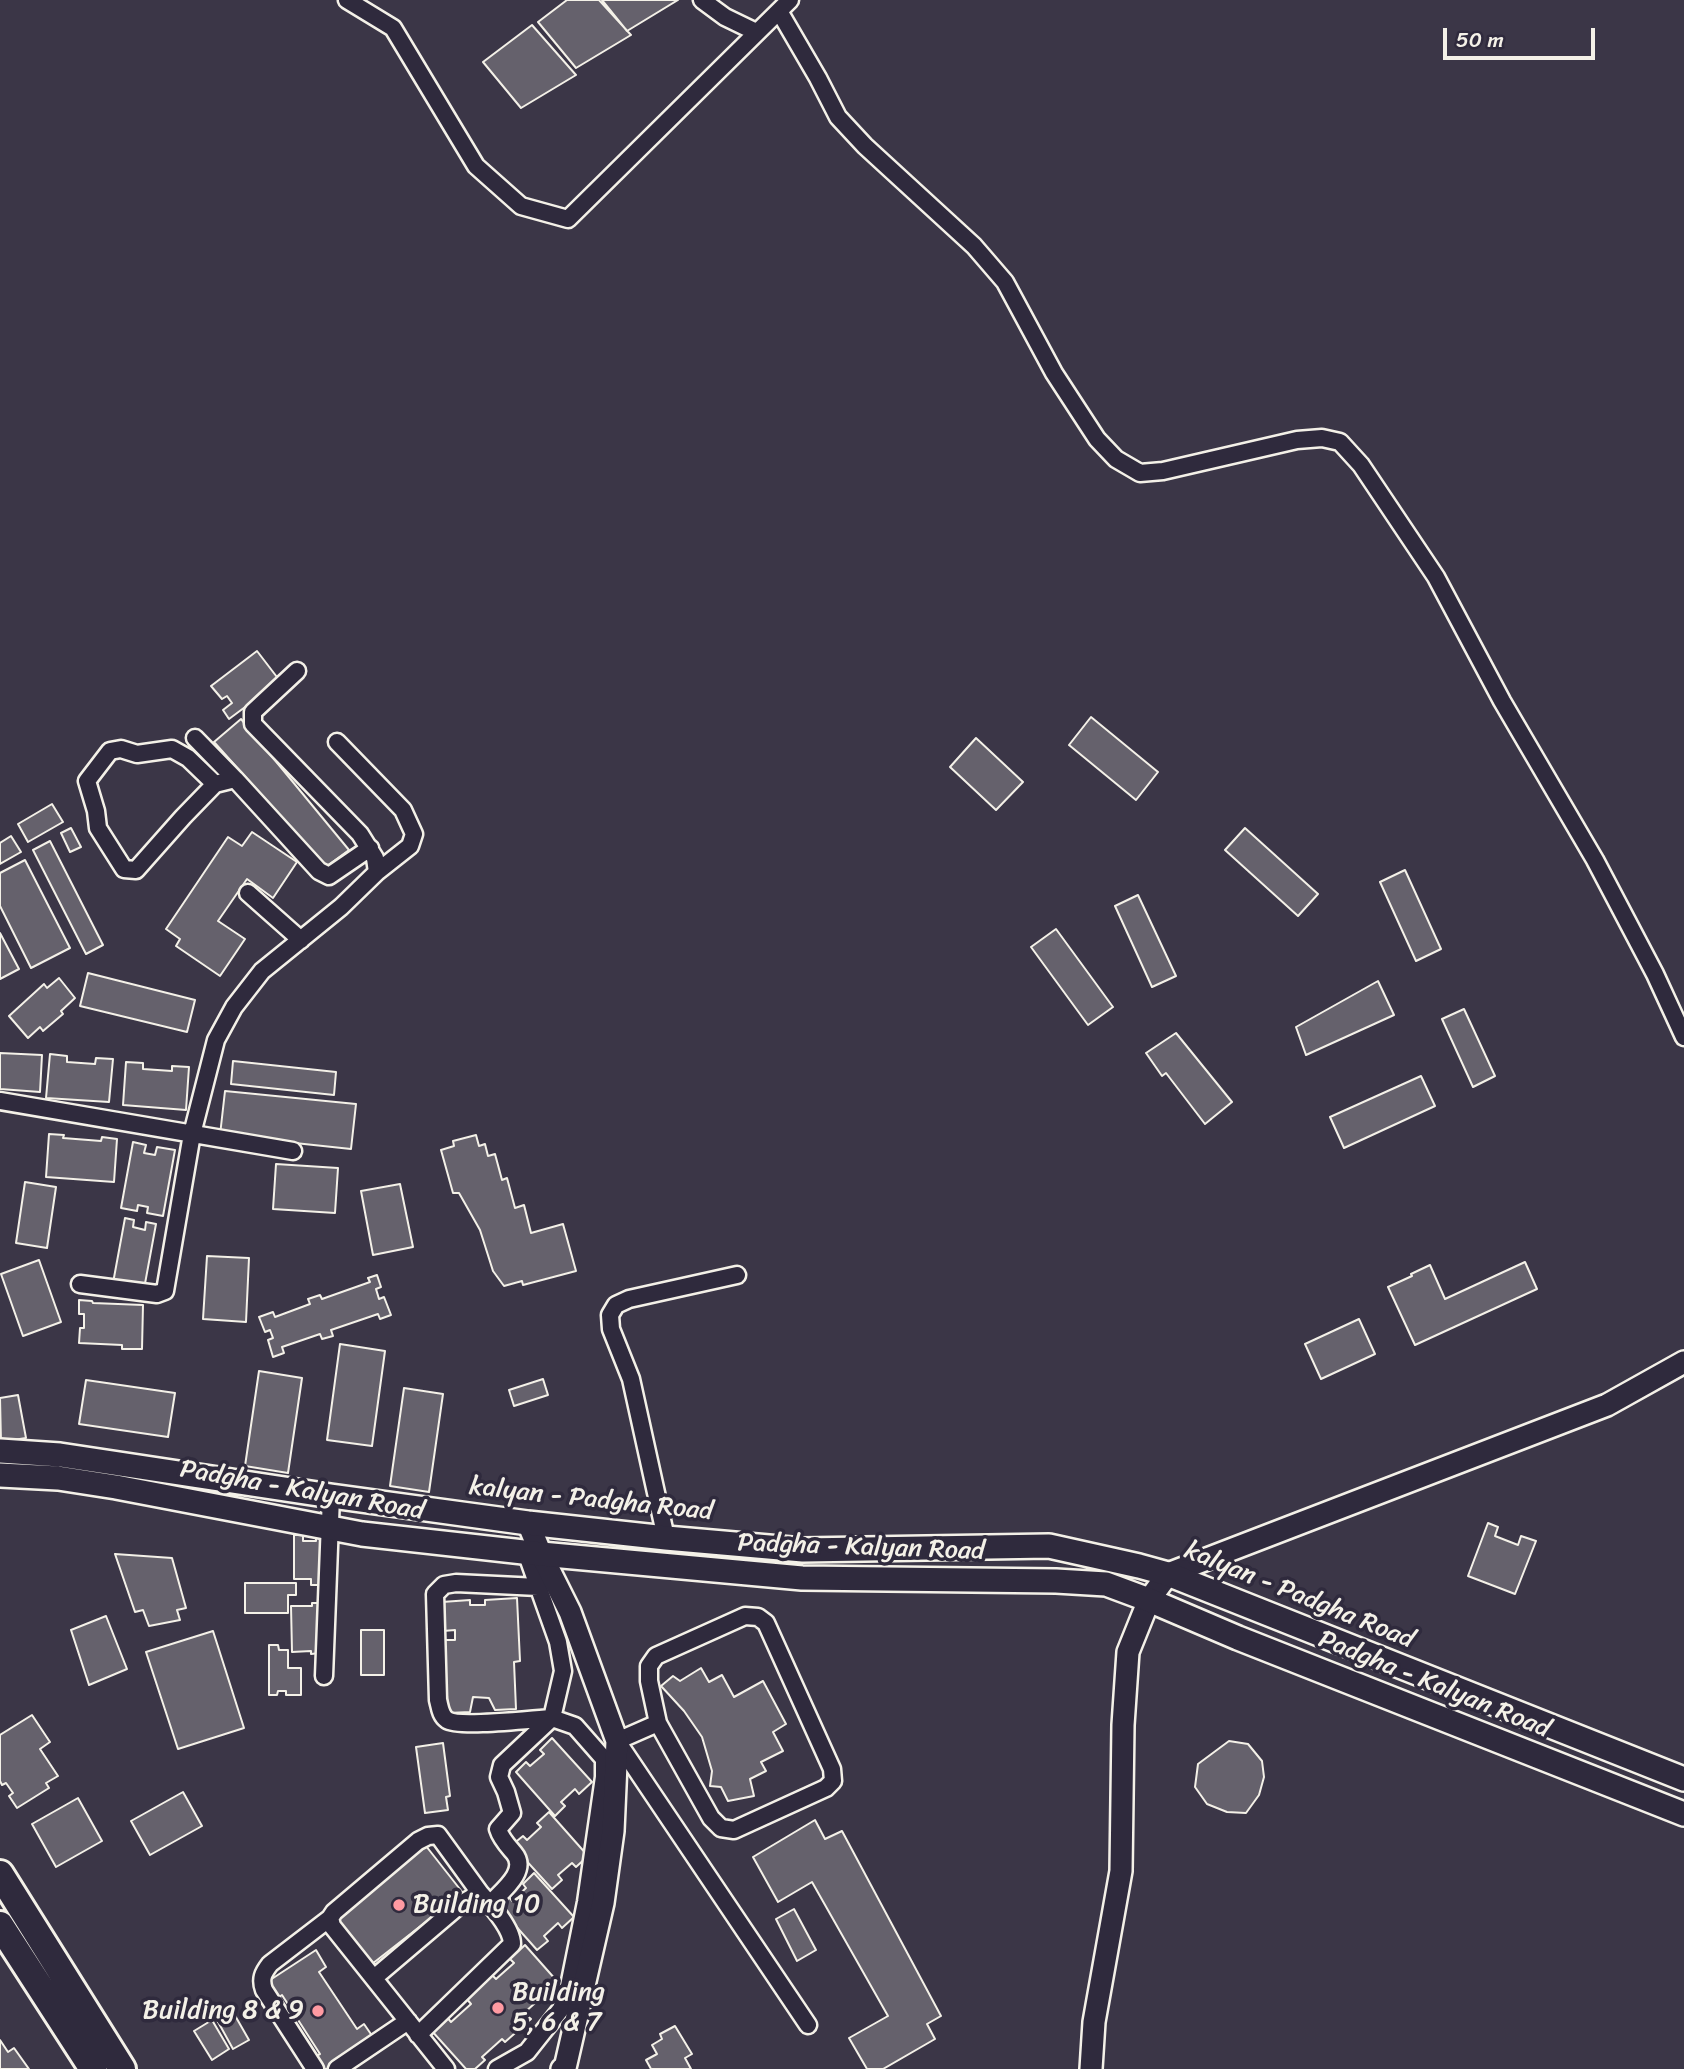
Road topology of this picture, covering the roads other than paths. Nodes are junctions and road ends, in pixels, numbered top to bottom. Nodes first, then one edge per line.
1 (347, 0) edge
2 (702, 0) edge
3 (785, 5) edge
4 (756, 32) junction
5 (298, 671) dead end
6 (195, 738) dead end
7 (337, 742) dead end
8 (236, 779) junction
9 (215, 784) junction
10 (370, 848) junction
11 (377, 872) junction
12 (329, 876) junction
13 (248, 893) dead end
14 (341, 907) junction
15 (301, 940) junction
16 (1684, 1037) edge
17 (0, 1101) edge
18 (192, 1134) junction
19 (293, 1151) dead end
20 (737, 1275) dead end
21 (80, 1284) dead end
22 (1684, 1362) edge
23 (0, 1451) edge
24 (59, 1466) junction
25 (0, 1475) edge
26 (196, 1476) junction
27 (331, 1496) junction
28 (194, 1502) junction
29 (528, 1523) junction
30 (329, 1526) junction
31 (666, 1538) junction
32 (803, 1550) junction
33 (533, 1553) junction
34 (1168, 1574) junction
35 (802, 1578) junction
36 (538, 1587) junction
37 (1149, 1600) junction
38 (324, 1676) dead end
39 (552, 1718) junction
40 (658, 1723) junction
41 (617, 1741) junction
42 (1683, 1779) edge
43 (1678, 1812) edge
44 (1, 1879) edge
45 (485, 1898) junction
46 (330, 1918) junction
47 (0, 1925) edge
48 (374, 1978) junction
49 (408, 2021) junction
50 (808, 2025) dead end
51 (418, 2035) junction
52 (93, 2069) edge
53 (122, 2069) edge
54 (315, 2069) edge
55 (337, 2069) edge
56 (446, 2069) edge
57 (497, 2069) edge
58 (564, 2069) edge
59 (1091, 2069) edge

1 - 4 street
2 - 4 street
3 - 4 street
3 - 16 street
5 - 10 street
6 - 8 street
7 - 11 street
8 - 9 street
8 - 12 street
9 - 9 street
10 - 11 street
10 - 12 street
11 - 14 street
12 - 14 street
13 - 15 street
14 - 15 street
15 - 18 street
17 - 18 street
18 - 19 street
18 - 21 street
20 - 31 street
22 - 34 street
23 - 24 main road, kalyan - Padgha Road
24 - 25 main road, Padgha - Kalyan Road
24 - 26 main road, kalyan - Padgha Road
24 - 28 main road, Padgha - Kalyan Road
26 - 27 main road, kalyan - Padgha Road
26 - 28 main road
27 - 29 main road, kalyan - Padgha Road
27 - 30 street
28 - 30 main road, Padgha - Kalyan Road
29 - 31 main road, kalyan - Padgha Road
29 - 33 street
30 - 33 main road, Padgha - Kalyan Road
30 - 38 street
31 - 32 main road, kalyan - Padgha Road
32 - 34 main road, kalyan - Padgha Road
32 - 35 main road
33 - 35 main road, Padgha - Kalyan Road
33 - 36 street
33 - 41 street
34 - 37 street
34 - 42 main road, kalyan - Padgha Road
35 - 37 main road, Padgha - Kalyan Road
36 - 39 street
36 - 39 street
37 - 43 main road, Padgha - Kalyan Road
37 - 59 street
39 - 45 street
39 - 57 street
40 - 40 street
40 - 41 street
41 - 50 street
41 - 58 street
42 - 43 main road
44 - 53 highway
45 - 46 street
45 - 48 street
45 - 51 street
46 - 48 street
46 - 54 street
47 - 52 highway
48 - 49 street
49 - 51 street
49 - 55 street
51 - 56 street

